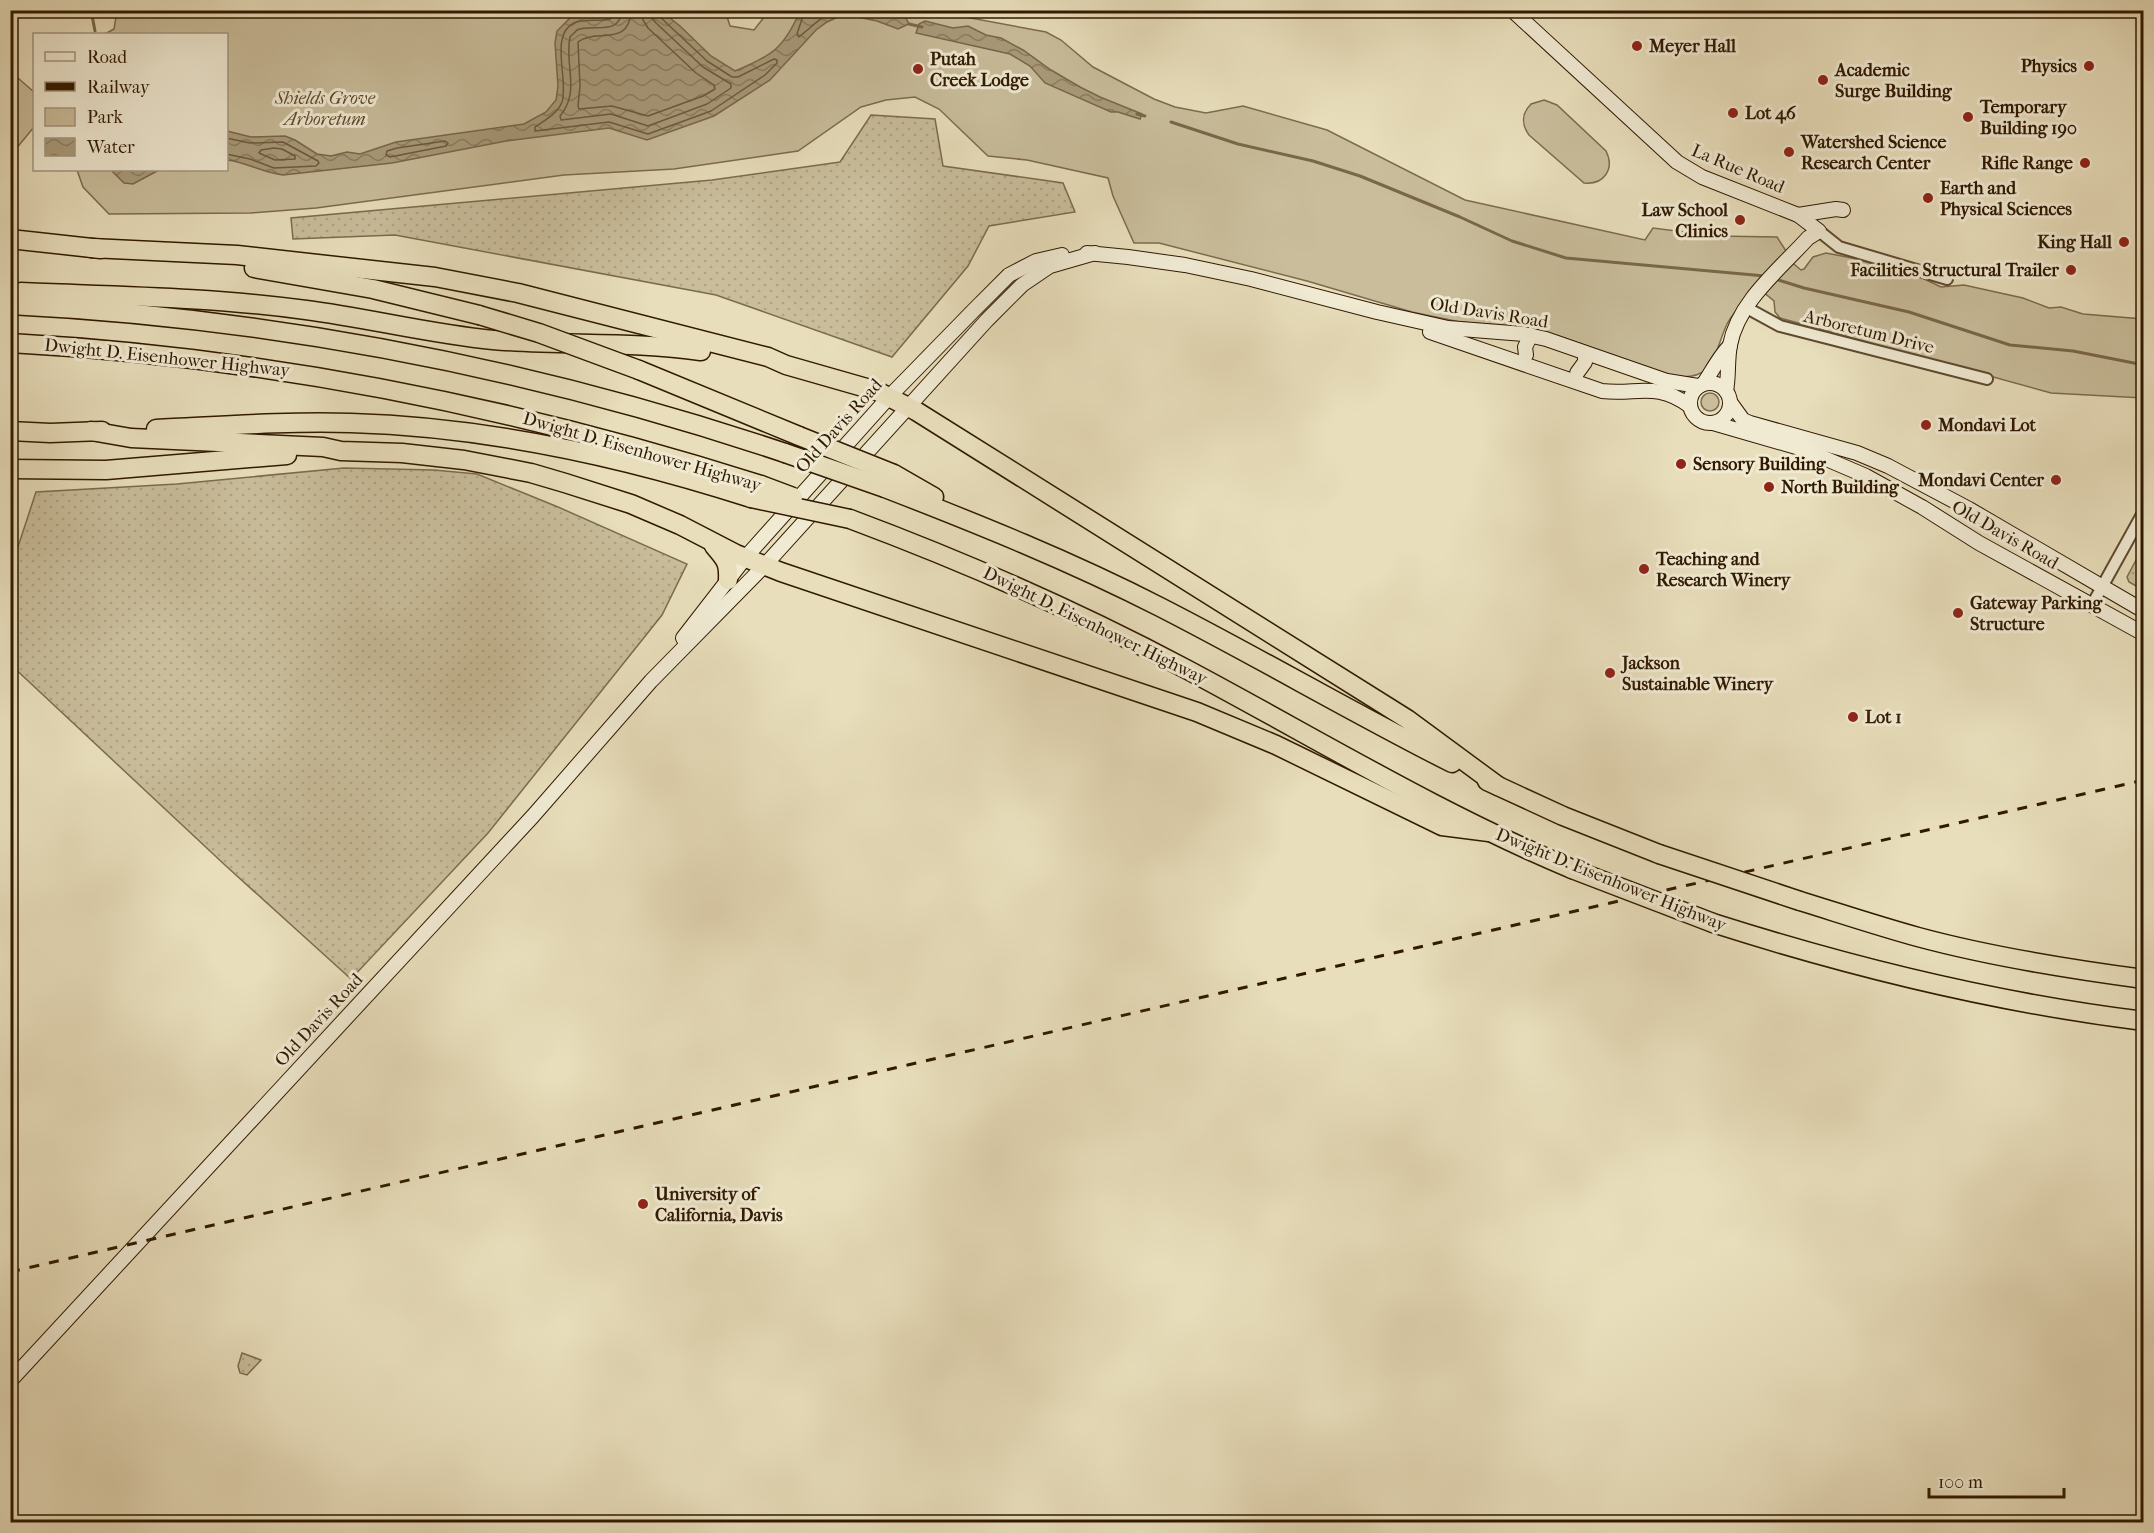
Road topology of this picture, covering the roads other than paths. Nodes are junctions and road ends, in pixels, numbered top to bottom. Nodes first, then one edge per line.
1 (1512, 10) edge
2 (1843, 210) dead end
3 (1798, 215) junction
4 (1819, 231) junction
5 (10, 239) edge
6 (91, 248) junction
7 (1095, 253) junction
8 (1947, 279) dead end
9 (10, 294) edge
10 (1750, 302) junction
11 (10, 304) edge
12 (1377, 312) junction
13 (1531, 335) junction
14 (10, 343) edge
15 (1730, 346) junction
16 (1496, 353) junction
17 (1585, 353) junction
18 (1526, 355) junction
19 (786, 365) junction
20 (1577, 373) junction
21 (1987, 379) dead end
22 (1701, 384) junction
23 (1587, 385) junction
24 (1728, 396) junction
25 (889, 397) junction
26 (1690, 406) junction
27 (909, 407) junction
28 (1713, 423) junction
29 (10, 431) edge
30 (91, 431) junction
31 (341, 450) junction
32 (10, 469) edge
33 (889, 481) junction
34 (756, 492) junction
35 (2144, 511) edge
36 (709, 540) junction
37 (745, 558) junction
38 (765, 565) junction
39 (728, 580) junction
40 (2102, 587) junction
41 (2092, 605) junction
42 (2144, 611) edge
43 (2144, 634) edge
44 (651, 681) junction
45 (1498, 786) junction
46 (1489, 832) junction
47 (2144, 979) edge
48 (2144, 1022) edge
49 (10, 1381) edge

1 - 3 street, La Rue Road
2 - 3 street
3 - 4 street, La Rue Road
4 - 8 street
4 - 10 street
5 - 6 highway
6 - 19 highway
6 - 33 highway, bridge
7 - 12 street, Old Davis Road
7 - 25 street, Old Davis Road
7 - 27 street, Old Davis Road
9 - 19 highway
10 - 15 street
10 - 21 street, Arboretum Drive
11 - 33 highway, bridge
12 - 13 street, Old Davis Road
12 - 16 street, Old Davis Road
13 - 17 street, Old Davis Road
13 - 18 street
14 - 34 highway, Dwight D. Eisenhower Highway
15 - 22 street
15 - 24 street
16 - 18 street
16 - 23 street, Old Davis Road
17 - 20 street
17 - 22 street, Old Davis Road
18 - 20 street
19 - 25 highway
20 - 23 street
22 - 24 street
22 - 26 street
23 - 26 street, Old Davis Road
24 - 28 street
24 - 40 street, Old Davis Road
25 - 27 highway
25 - 37 street, Old Davis Road
26 - 28 street
27 - 38 street, Old Davis Road
27 - 45 highway
28 - 41 street, Old Davis Road
29 - 30 highway
30 - 31 highway
30 - 34 highway
31 - 32 highway
31 - 36 highway
33 - 45 highway
34 - 46 highway, Dwight D. Eisenhower Highway, bridge
35 - 40 street
36 - 37 highway
36 - 39 highway
37 - 38 highway
37 - 39 street, Old Davis Road
38 - 44 street, Old Davis Road
38 - 46 highway
39 - 44 street, Old Davis Road
40 - 41 street
40 - 42 street, Old Davis Road
41 - 43 street, Old Davis Road
44 - 49 street, Old Davis Road
45 - 47 highway, bridge
46 - 48 highway, Dwight D. Eisenhower Highway, bridge

